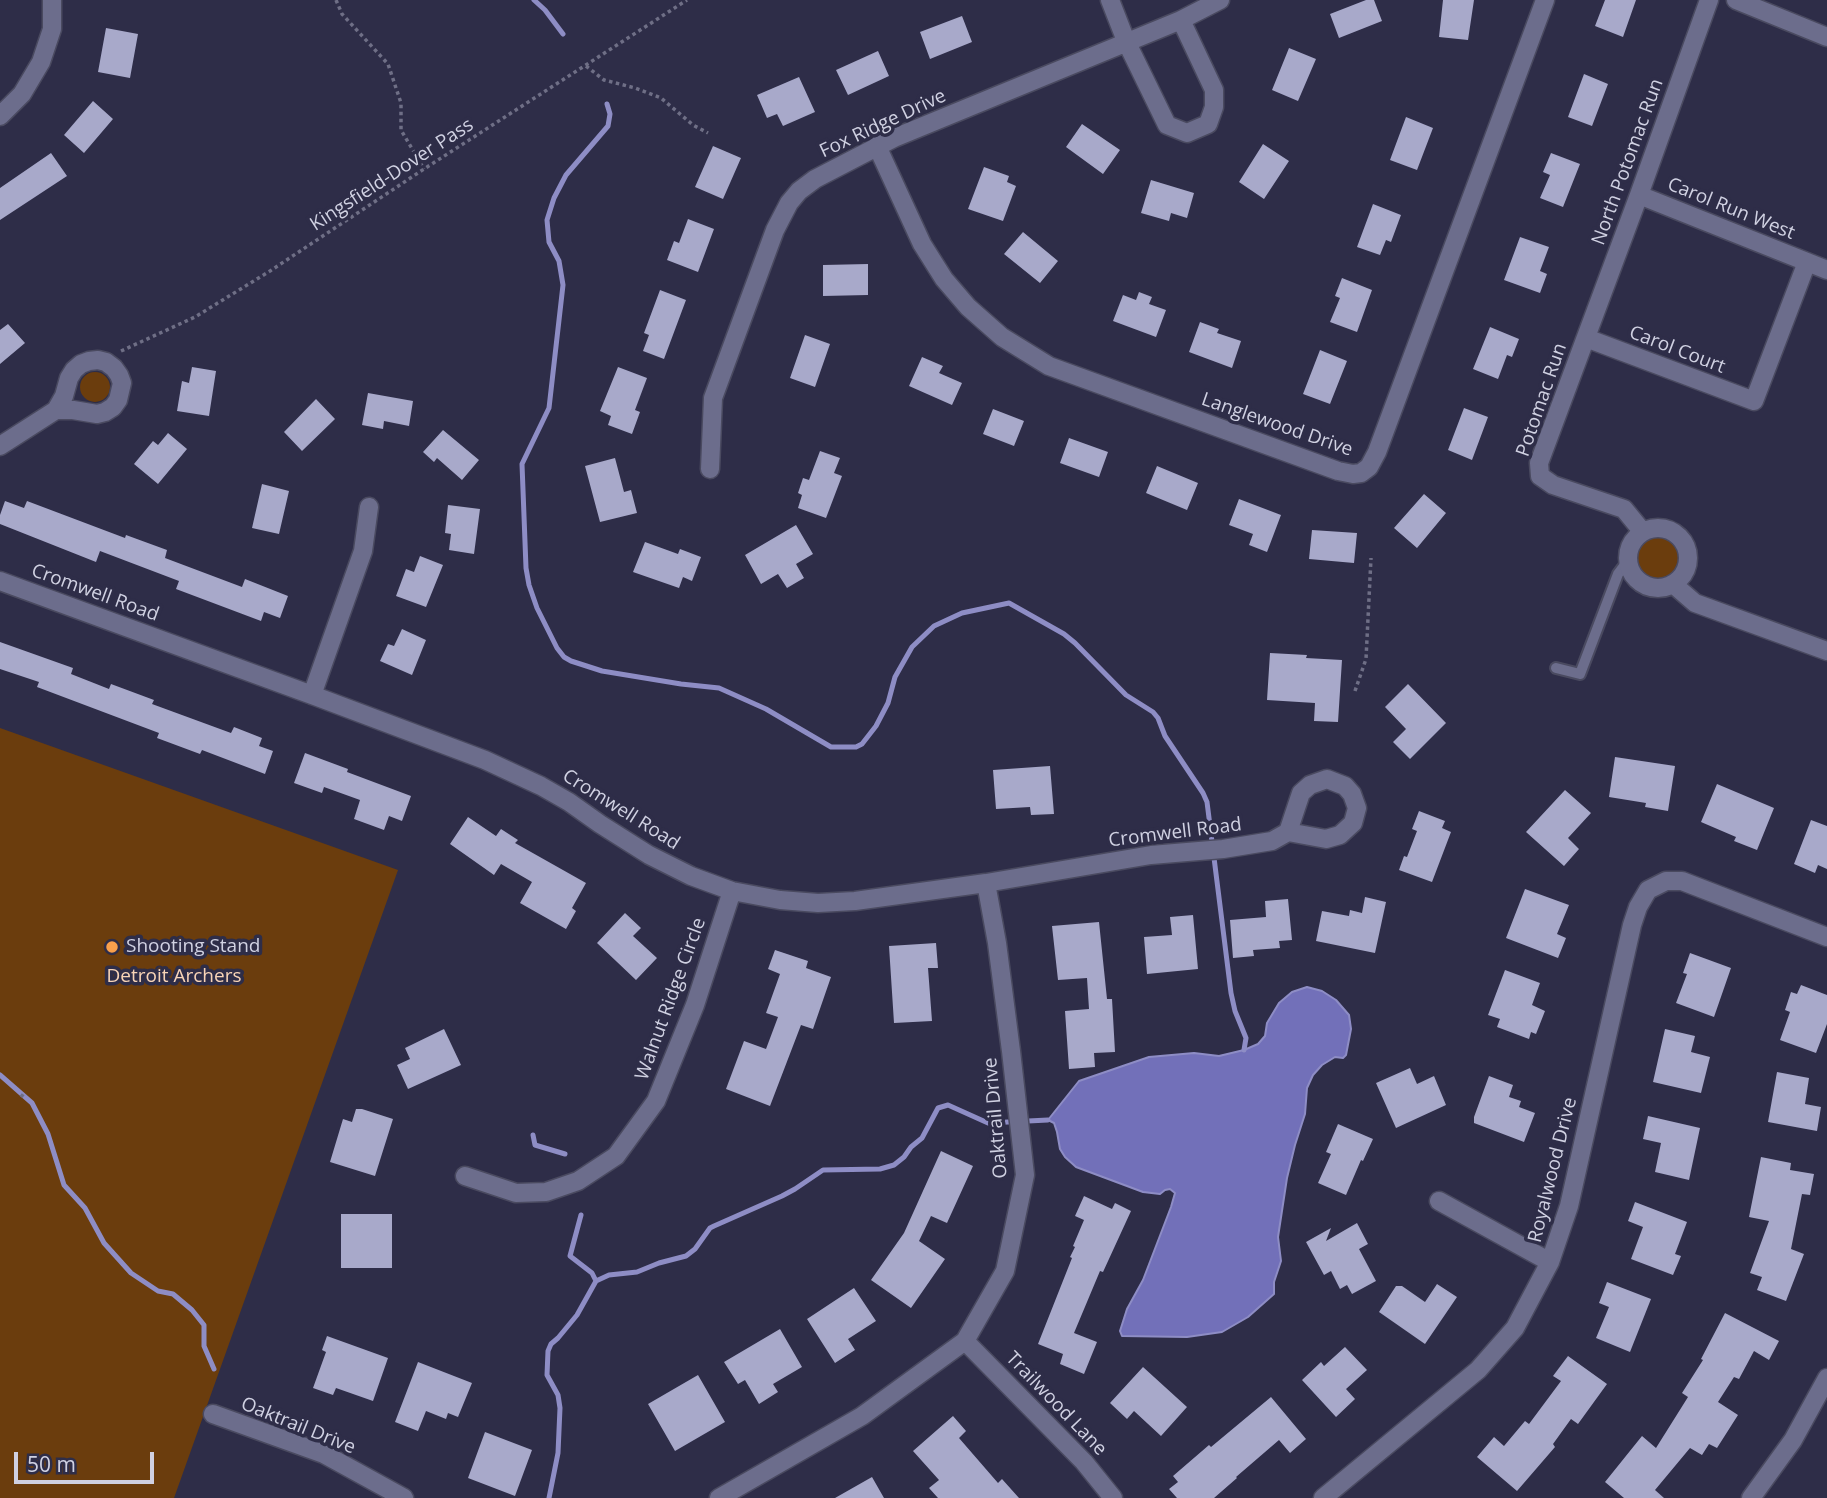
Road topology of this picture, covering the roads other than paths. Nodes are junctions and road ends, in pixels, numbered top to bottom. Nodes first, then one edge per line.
1 (52, 0) edge
2 (1110, 0) edge
3 (1220, 0) edge
4 (1545, 0) edge
5 (1709, 0) edge
6 (1736, 0) edge
7 (1181, 20) junction
8 (1827, 37) edge
9 (1126, 41) junction
10 (0, 116) edge
11 (877, 146) junction
12 (1639, 195) junction
13 (1807, 262) junction
14 (1827, 270) edge
15 (1586, 338) junction
16 (56, 410) junction
17 (0, 446) edge
18 (710, 469) dead end
19 (369, 507) dead end
20 (1642, 531) junction
21 (1627, 562) junction
22 (0, 581) edge
23 (1673, 584) junction
24 (1827, 651) edge
25 (1556, 668) dead end
26 (312, 695) junction
27 (1288, 832) dead end
28 (986, 883) junction
29 (732, 891) junction
30 (1827, 937) edge
31 (465, 1177) dead end
32 (1439, 1201) dead end
33 (1550, 1262) junction
34 (965, 1341) junction
35 (1827, 1378) edge
36 (213, 1415) dead end
37 (1330, 1496) edge
38 (404, 1498) edge
39 (719, 1498) edge
40 (1114, 1498) edge
41 (1751, 1498) edge

1 - 10 street
2 - 9 street
3 - 7 street, Fox Ridge Drive
4 - 11 street, Langlewood Drive
5 - 12 street, North Potomac Run
6 - 8 street
7 - 9 street, Fox Ridge Drive
7 - 9 street
9 - 11 street, Fox Ridge Drive
11 - 18 street, Fox Ridge Drive
12 - 13 street, Carol Run West
12 - 15 street, North Potomac Run
13 - 14 street, Carol Run West
13 - 15 street, Carol Court
15 - 20 street, Potomac Run
16 - 16 street
16 - 17 street
19 - 26 street
20 - 21 street
20 - 23 street
21 - 23 street
21 - 25 lane
22 - 26 street, Cromwell Road
23 - 24 street
26 - 29 street, Cromwell Road
27 - 28 street, Cromwell Road
28 - 29 street, Cromwell Road
28 - 34 street, Oaktrail Drive
29 - 31 street, Walnut Ridge Circle
30 - 33 street, Royalwood Drive
32 - 33 street
33 - 37 street, Royalwood Drive
34 - 39 street, Oaktrail Drive
34 - 40 street, Trailwood Lane
35 - 41 street
36 - 38 street, Oaktrail Drive

